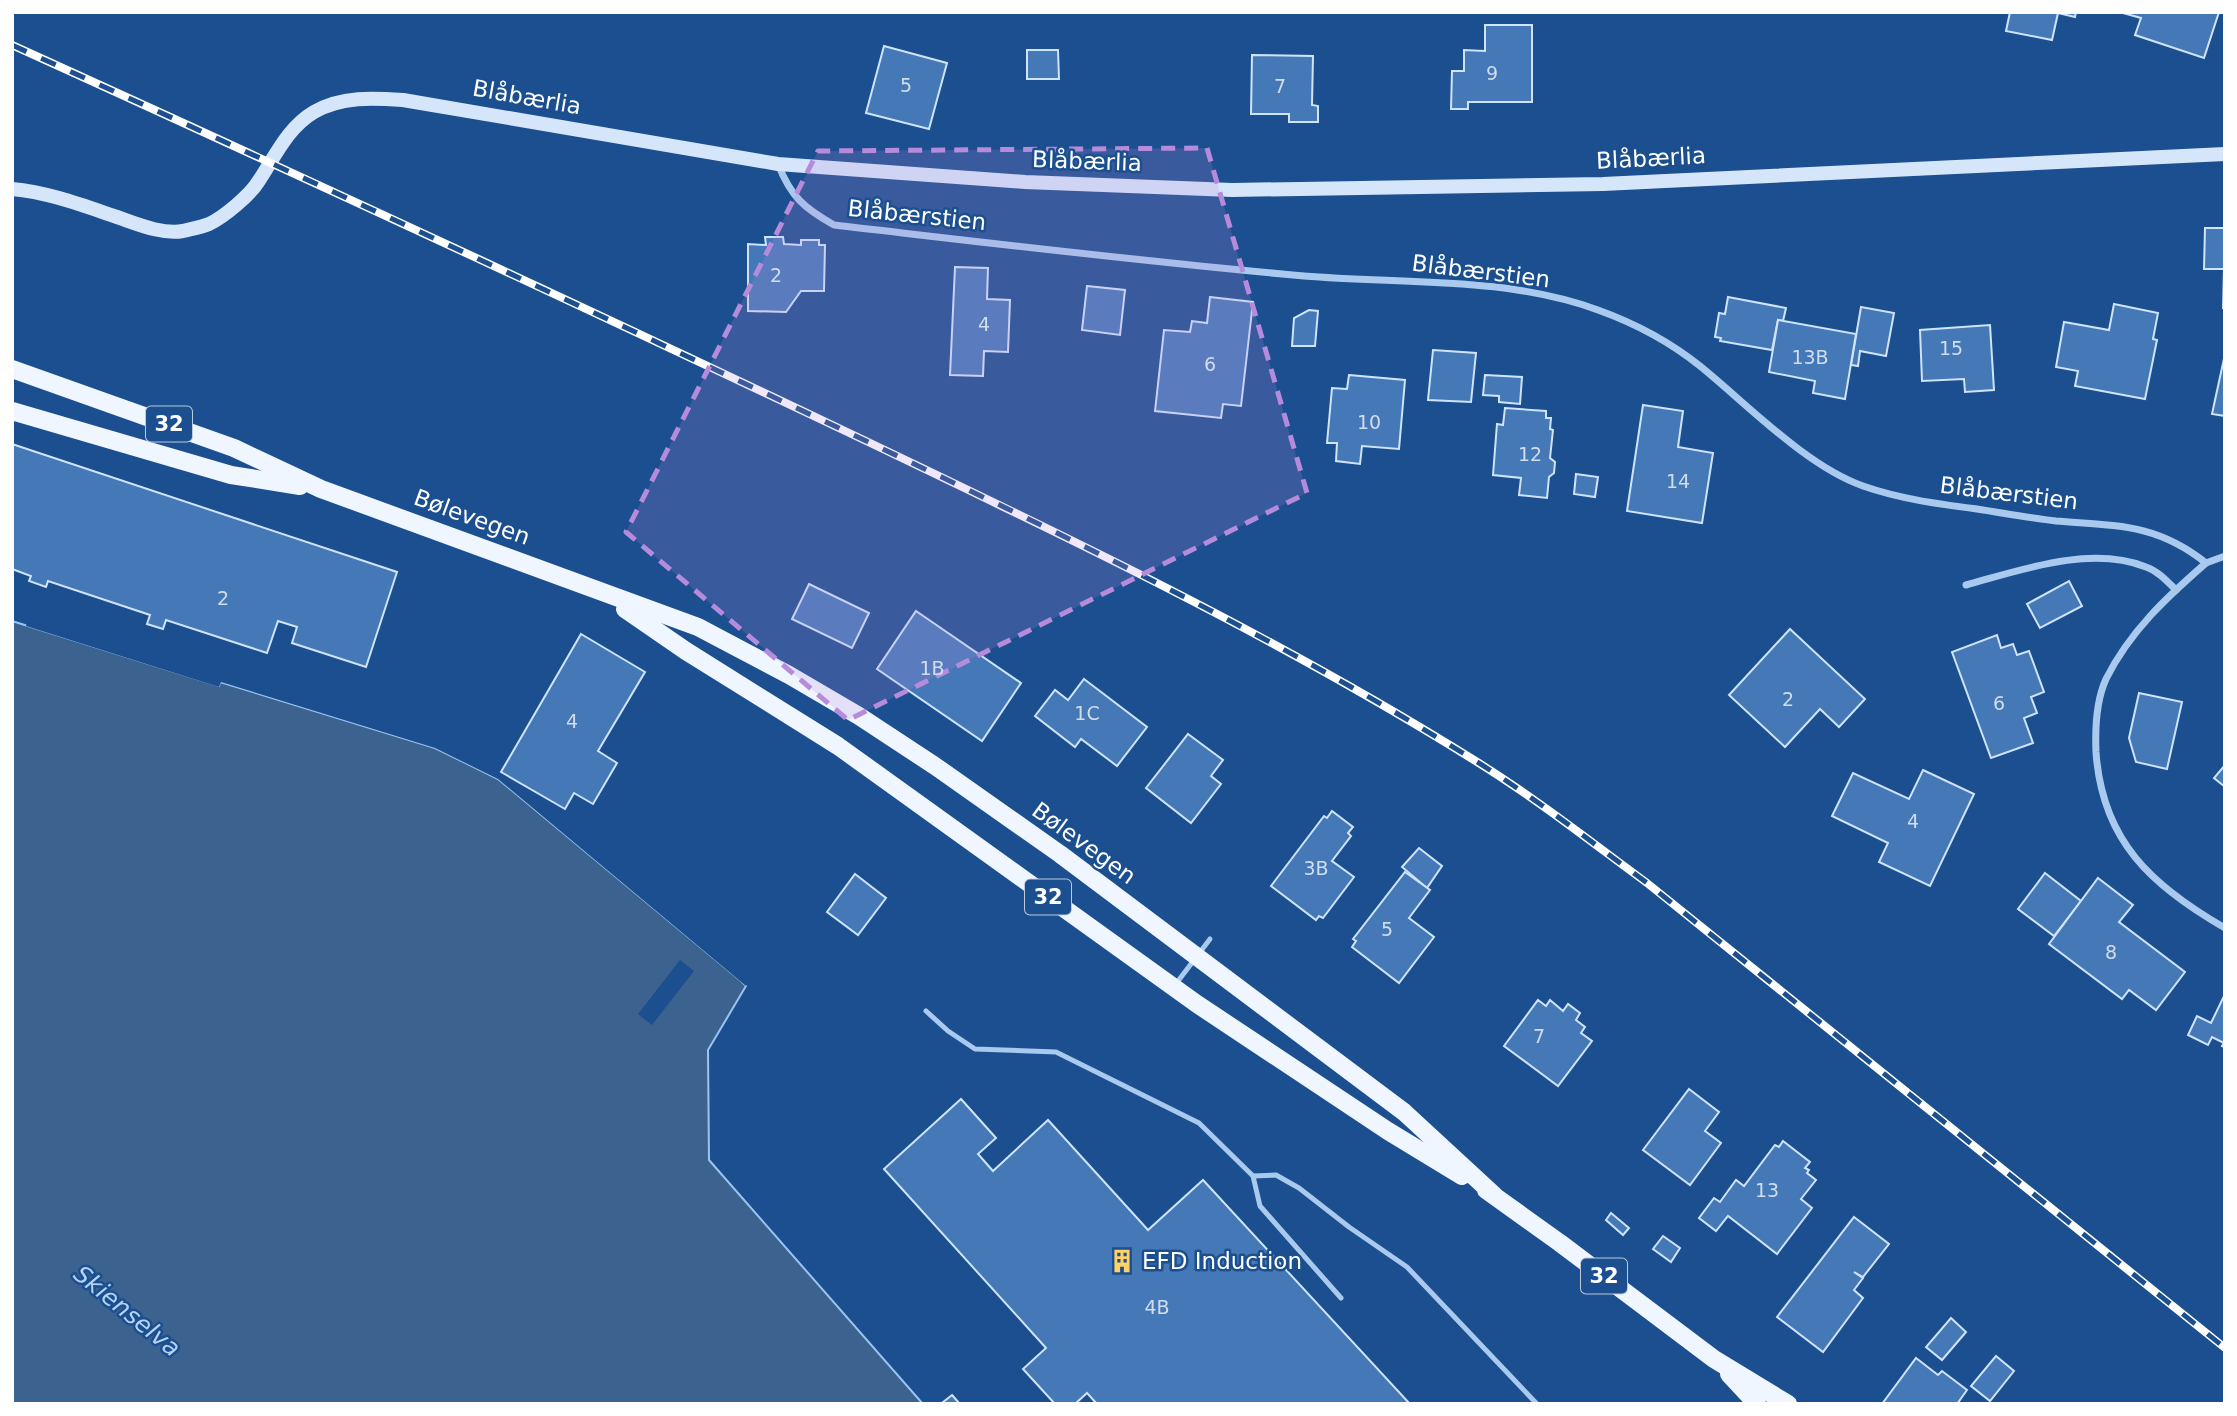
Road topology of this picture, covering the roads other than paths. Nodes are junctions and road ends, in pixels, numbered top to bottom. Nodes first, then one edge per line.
1 (2225, 154) edge
2 (778, 164) junction
3 (12, 189) edge
4 (12, 369) edge
5 (12, 411) edge
6 (321, 489) junction
7 (2225, 556) edge
8 (2207, 563) junction
9 (1966, 584) dead end
10 (2176, 590) junction
11 (604, 595) junction
12 (2225, 928) edge
13 (1210, 939) dead end
14 (1196, 957) junction
15 (1173, 987) junction
16 (926, 1011) dead end
17 (1252, 1176) junction
18 (1494, 1195) junction
19 (1341, 1298) dead end
20 (1714, 1359) junction
21 (1536, 1404) edge
22 (1757, 1404) edge
23 (1788, 1404) edge

1 - 2 street, Blåbærlia
2 - 3 street, Blåbærlia
2 - 8 street, Blåbærstien
4 - 6 main road, Bølevegen / 32
5 - 6 main road, Bølevegen / 32
6 - 11 main road, Bølevegen / 32
7 - 8 street
8 - 10 street
9 - 10 street
10 - 12 street
11 - 14 main road, Bølevegen / 32
11 - 15 main road, Bølevegen / 32
13 - 14 lane
14 - 15 lane
14 - 18 main road, Bølevegen / 32
15 - 18 main road, Bølevegen / 32
16 - 17 lane
17 - 19 lane
17 - 21 lane
18 - 20 main road, Bølevegen / 32
20 - 22 main road, Bølevegen / 32
20 - 23 main road, Bølevegen / 32

